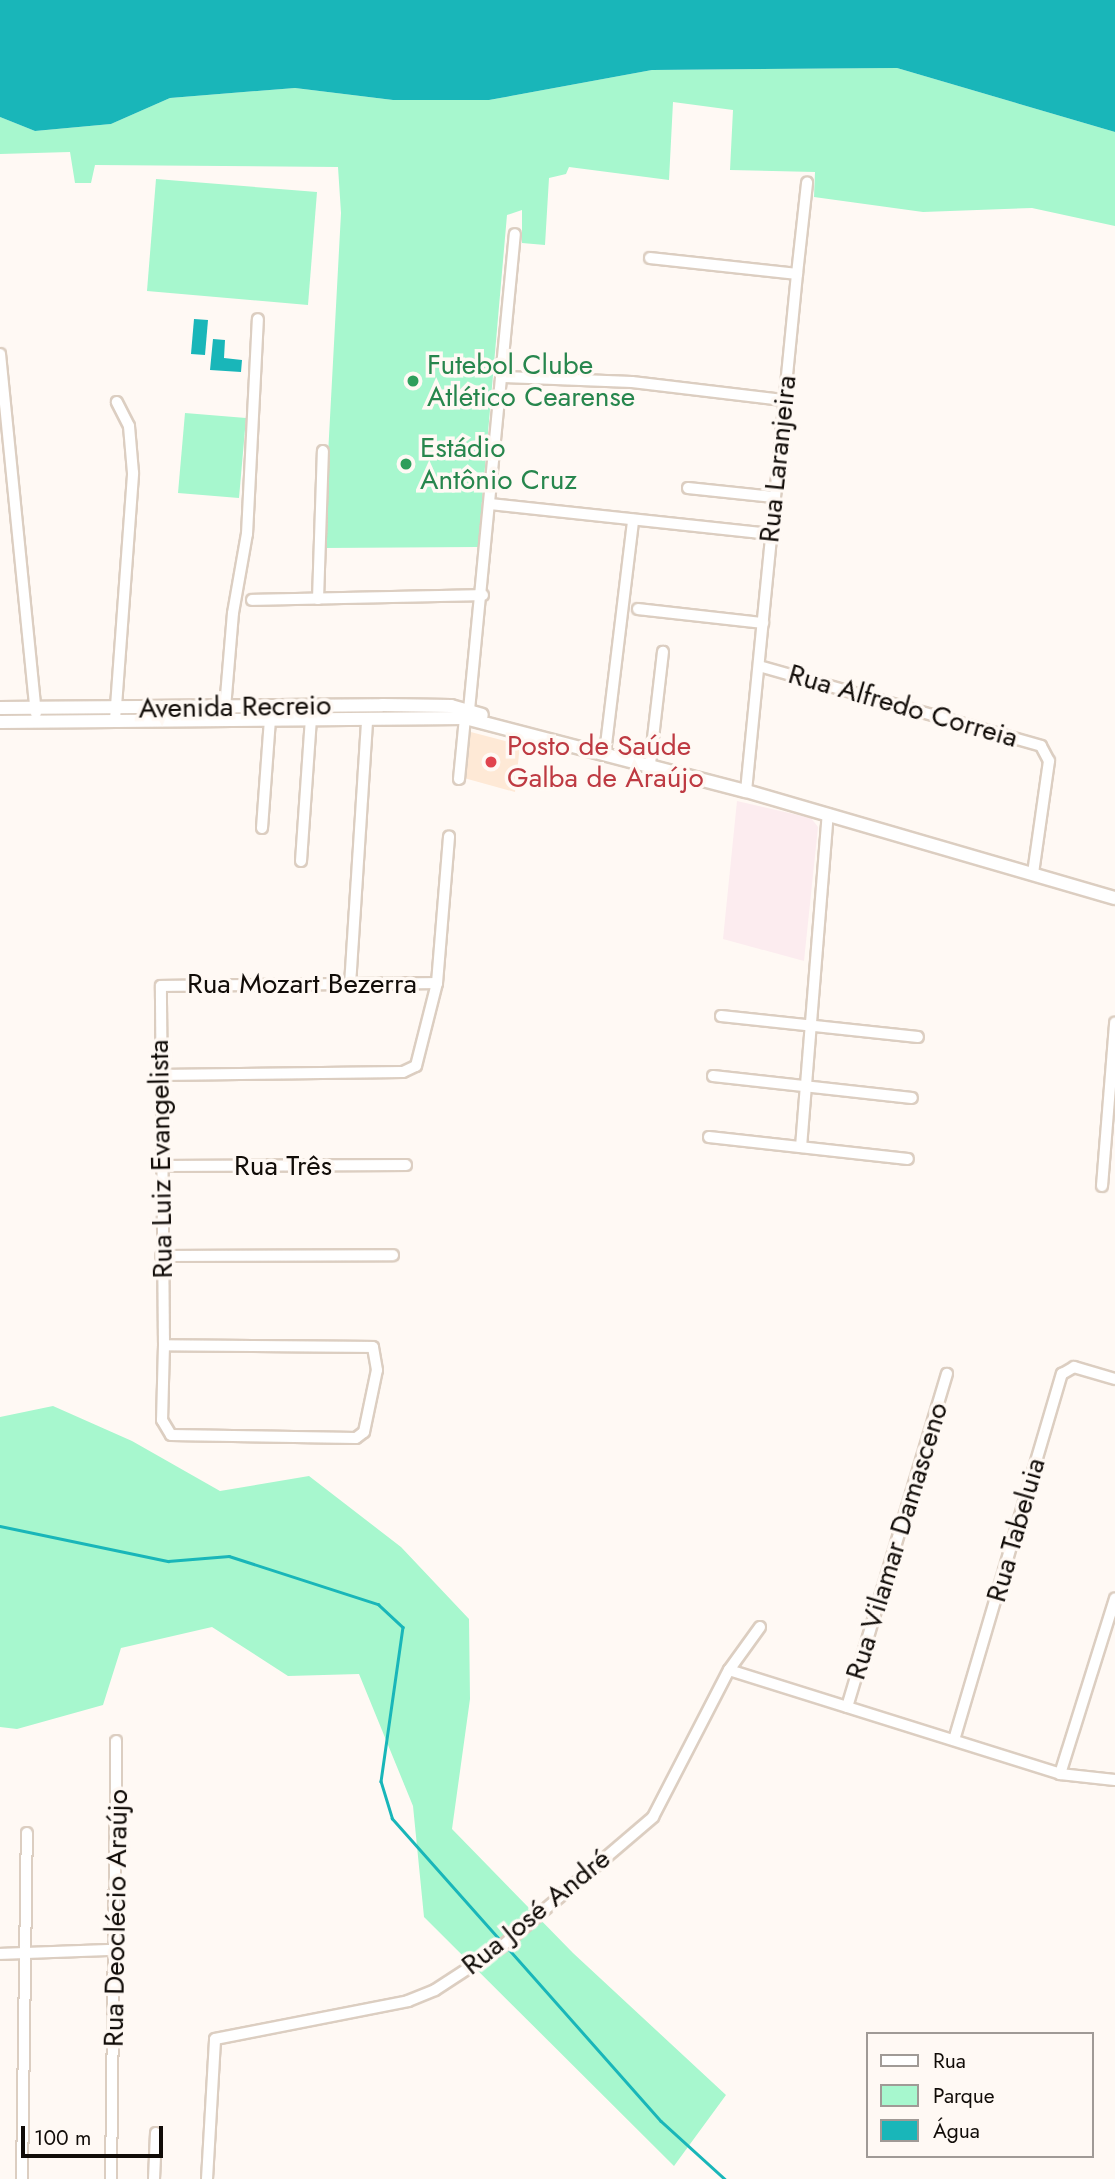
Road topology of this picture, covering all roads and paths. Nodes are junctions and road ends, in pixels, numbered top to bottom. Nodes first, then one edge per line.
1 (807, 183) dead end
2 (515, 234) dead end
3 (650, 258) dead end
4 (797, 274) junction
5 (258, 319) dead end
6 (0, 354) edge
7 (504, 377) junction
8 (2, 387) edge
9 (783, 400) junction
10 (117, 402) dead end
11 (323, 451) dead end
12 (688, 488) dead end
13 (774, 497) junction
14 (490, 504) junction
15 (633, 520) junction
16 (770, 534) junction
17 (483, 595) junction
18 (318, 599) junction
19 (252, 600) dead end
20 (638, 609) dead end
21 (763, 623) junction
22 (663, 652) dead end
23 (759, 666) junction
24 (0, 708) edge
25 (225, 713) junction
26 (36, 714) junction
27 (115, 714) junction
28 (467, 714) junction
29 (270, 719) junction
30 (311, 719) junction
31 (367, 719) junction
32 (0, 722) edge
33 (605, 753) junction
34 (650, 764) junction
35 (459, 779) dead end
36 (746, 791) junction
37 (828, 814) junction
38 (262, 828) dead end
39 (449, 836) dead end
40 (301, 861) dead end
41 (1033, 874) junction
42 (1115, 898) edge
43 (167, 984) joint
44 (437, 984) junction
45 (349, 985) junction
46 (721, 1016) dead end
47 (1115, 1023) edge
48 (810, 1025) junction
49 (918, 1037) dead end
50 (159, 1074) junction
51 (712, 1076) dead end
52 (805, 1087) junction
53 (912, 1098) dead end
54 (709, 1137) dead end
55 (801, 1147) junction
56 (908, 1159) dead end
57 (406, 1165) dead end
58 (160, 1166) junction
59 (1102, 1186) dead end
60 (393, 1255) dead end
61 (161, 1256) junction
62 (164, 1342) junction
63 (947, 1374) dead end
64 (1115, 1379) edge
65 (1115, 1598) edge
66 (760, 1628) dead end
67 (729, 1670) junction
68 (847, 1707) junction
69 (954, 1740) junction
70 (116, 1741) dead end
71 (1060, 1774) junction
72 (1115, 1780) edge
73 (27, 1833) dead end
74 (110, 1950) junction
75 (0, 1954) edge
76 (22, 1954) junction
77 (156, 2133) dead end
78 (22, 2179) edge
79 (111, 2179) edge
80 (154, 2179) edge
81 (207, 2179) edge

1 - 4 street, Rua Laranjeira
2 - 7 street
3 - 4 street
4 - 9 street, Rua Laranjeira
5 - 25 street
6 - 8 street
7 - 9 street
7 - 14 street
8 - 26 street
9 - 13 street, Rua Laranjeira
10 - 27 street
11 - 18 street
12 - 13 street
13 - 16 street, Rua Laranjeira
14 - 15 street
14 - 17 street
15 - 16 street
15 - 33 street
16 - 21 street, Rua Laranjeira
17 - 18 street
17 - 28 street
18 - 19 street
20 - 21 street
21 - 23 street, Rua Laranjeira
22 - 34 street
23 - 36 street, Rua Laranjeira
23 - 41 street, Rua Alfredo Correia
24 - 26 main road, Avenida Recreio
25 - 27 main road, Avenida Recreio
25 - 28 main road, Avenida Recreio
25 - 29 main road, Avenida Recreio
26 - 27 main road, Avenida Recreio
26 - 32 main road, Avenida Recreio
28 - 31 main road, Avenida Recreio
28 - 33 main road
28 - 35 street
29 - 30 main road, Avenida Recreio
29 - 38 street
30 - 31 main road, Avenida Recreio
30 - 40 street
31 - 45 street
33 - 34 main road
34 - 36 main road
36 - 37 main road
37 - 41 main road
37 - 48 street
39 - 44 street
41 - 42 main road
43 - 45 street, Rua Mozart Bezerra
43 - 50 street, Rua Luiz Evangelista
44 - 45 street, Rua Mozart Bezerra
44 - 50 street
46 - 48 street
47 - 59 street
48 - 49 street
48 - 52 street
50 - 58 street, Rua Luiz Evangelista
51 - 52 street
52 - 53 street
52 - 55 street
54 - 55 street
55 - 56 street
57 - 58 street, Rua Três
58 - 61 street, Rua Luiz Evangelista
60 - 61 street
61 - 62 street, Rua Luiz Evangelista
62 - 62 street, Rua Luiz Evangelista
63 - 68 street, Rua Vilamar Damasceno
64 - 69 street, Rua Tabeluia
65 - 71 street
66 - 67 street, Rua José André
67 - 68 street
67 - 81 street, Rua José André
68 - 69 street
69 - 71 street
70 - 74 street, Rua Deoclécio Araújo
71 - 72 street
73 - 76 street
74 - 76 street
74 - 79 street, Rua Deoclécio Araújo
75 - 76 street
76 - 78 street
77 - 80 street

